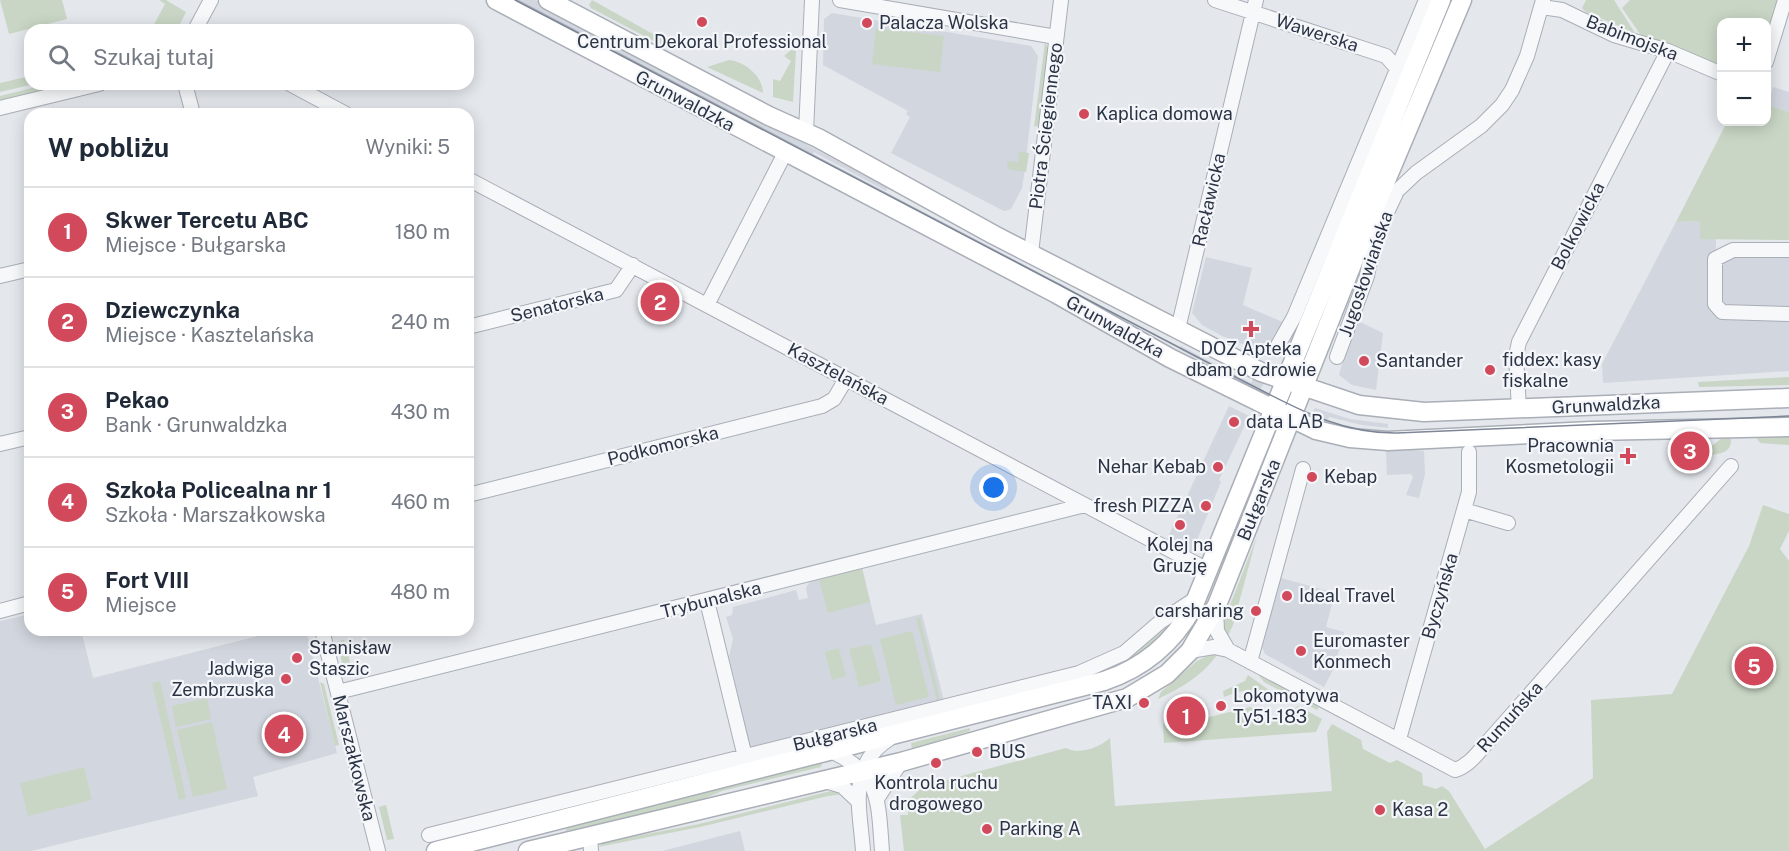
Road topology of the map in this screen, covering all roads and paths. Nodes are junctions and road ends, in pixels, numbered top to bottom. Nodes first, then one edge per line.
1 (211, 0) edge
2 (496, 0) edge
3 (548, 0) edge
4 (812, 0) edge
5 (840, 0) edge
6 (1061, 0) edge
7 (1215, 0) edge
8 (1426, 0) edge
9 (1442, 0) edge
10 (1462, 0) edge
11 (1577, 0) edge
12 (1785, 0) edge
13 (1543, 3) edge
14 (1254, 6) edge
15 (1562, 10) junction
16 (198, 24) edge
17 (1056, 38) junction
18 (1771, 48) edge
19 (1668, 51) junction
20 (1717, 72) edge
21 (1403, 75) junction
22 (74, 90) edge
23 (187, 90) edge
24 (301, 90) edge
25 (0, 108) edge
26 (191, 108) edge
27 (335, 108) edge
28 (806, 132) junction
29 (785, 153) junction
30 (474, 182) edge
31 (1789, 250) edge
32 (1031, 253) junction
33 (633, 265) junction
34 (24, 270) edge
35 (0, 276) edge
36 (706, 305) junction
37 (1789, 314) edge
38 (474, 326) edge
39 (1178, 329) junction
40 (1277, 347) dead end
41 (1337, 357) dead end
42 (846, 379) junction
43 (1284, 380) junction
44 (1305, 387) junction
45 (1789, 398) edge
46 (1519, 409) junction
47 (1271, 410) junction
48 (1292, 420) junction
49 (1789, 427) edge
50 (24, 438) edge
51 (0, 444) edge
52 (1469, 452) dead end
53 (1731, 466) dead end
54 (1303, 469) dead end
55 (474, 493) edge
56 (1085, 505) junction
57 (1464, 510) junction
58 (1508, 523) dead end
59 (1208, 570) junction
60 (1197, 597) junction
61 (707, 601) junction
62 (1217, 604) junction
63 (24, 605) edge
64 (0, 611) edge
65 (324, 636) edge
66 (1228, 650) junction
67 (1190, 651) junction
68 (1250, 662) junction
69 (338, 692) junction
70 (894, 736) junction
71 (1399, 739) junction
72 (828, 750) junction
73 (745, 757) junction
74 (901, 762) junction
75 (862, 770) junction
76 (820, 780) junction
77 (877, 799) junction
78 (859, 802) junction
79 (455, 837) junction
80 (433, 843) edge
81 (590, 843) edge
82 (378, 851) edge
83 (528, 851) edge
84 (863, 851) edge
85 (882, 851) edge

1 - 16 street
2 - 29 street, Grunwaldzka
3 - 28 street, Grunwaldzka
4 - 28 street
5 - 17 street
6 - 17 street, Piotra Ściegiennego
7 - 14 street, Wawerska
8 - 21 street
9 - 21 street, Jugosłowiańska
10 - 44 street, Jugosłowiańska
11 - 15 street
12 - 18 street
13 - 15 street, Babimojska
13 - 41 street, Jugosłowiańska
14 - 21 street, Wawerska
14 - 39 street, Racławicka
15 - 19 street, Babimojska
17 - 32 street, Piotra Ściegiennego
19 - 20 street, Babimojska
19 - 46 street, Bolkowicka
21 - 40 street
21 - 43 street, Jugosłowiańska
22 - 25 street
23 - 26 street
24 - 27 street
28 - 32 street, Grunwaldzka
29 - 36 street
29 - 47 street, Grunwaldzka
30 - 33 street, Kasztelańska
31 - 37 street
32 - 39 street, Grunwaldzka
33 - 36 street, Kasztelańska
33 - 38 street, Senatorska
34 - 35 street
36 - 42 street, Kasztelańska
39 - 43 street, Grunwaldzka
42 - 55 street, Podkomorska
42 - 56 street, Kasztelańska
43 - 44 street, Grunwaldzka
43 - 47 street, Bułgarska
44 - 46 street, Grunwaldzka
44 - 48 street, Bułgarska
45 - 46 street, Grunwaldzka
47 - 48 street, Grunwaldzka
47 - 59 street, Bułgarska
48 - 49 street, Grunwaldzka
48 - 62 street, Bułgarska
50 - 51 street
52 - 57 street, Byczyńska
53 - 71 street, Rumuńska
54 - 68 street, Bułgarska
56 - 59 street, Kasztelańska
56 - 61 street, Trybunalska
57 - 58 street
57 - 71 street, Byczyńska
59 - 60 street, Bułgarska
60 - 70 street, Bułgarska
60 - 73 street, Bułgarska
61 - 69 street, Trybunalska
61 - 73 street
62 - 66 street
62 - 67 street, Bułgarska
63 - 64 street
65 - 69 street, Marszałkowska
66 - 67 street, Rumuńska
66 - 68 street, Rumuńska
67 - 74 street, Bułgarska
68 - 71 street, Rumuńska
69 - 82 street, Marszałkowska
70 - 72 street, Bułgarska
70 - 74 street, Bułgarska
70 - 75 street
72 - 75 street
72 - 76 street, Bułgarska
72 - 79 street, Bułgarska
73 - 79 street, Bułgarska
74 - 75 street, Bułgarska
74 - 77 street
75 - 76 street, Bułgarska
75 - 77 street
75 - 78 street
76 - 78 street
76 - 81 street, Bułgarska
77 - 85 street
78 - 84 street
79 - 80 street, Bułgarska
81 - 83 street, Bułgarska

